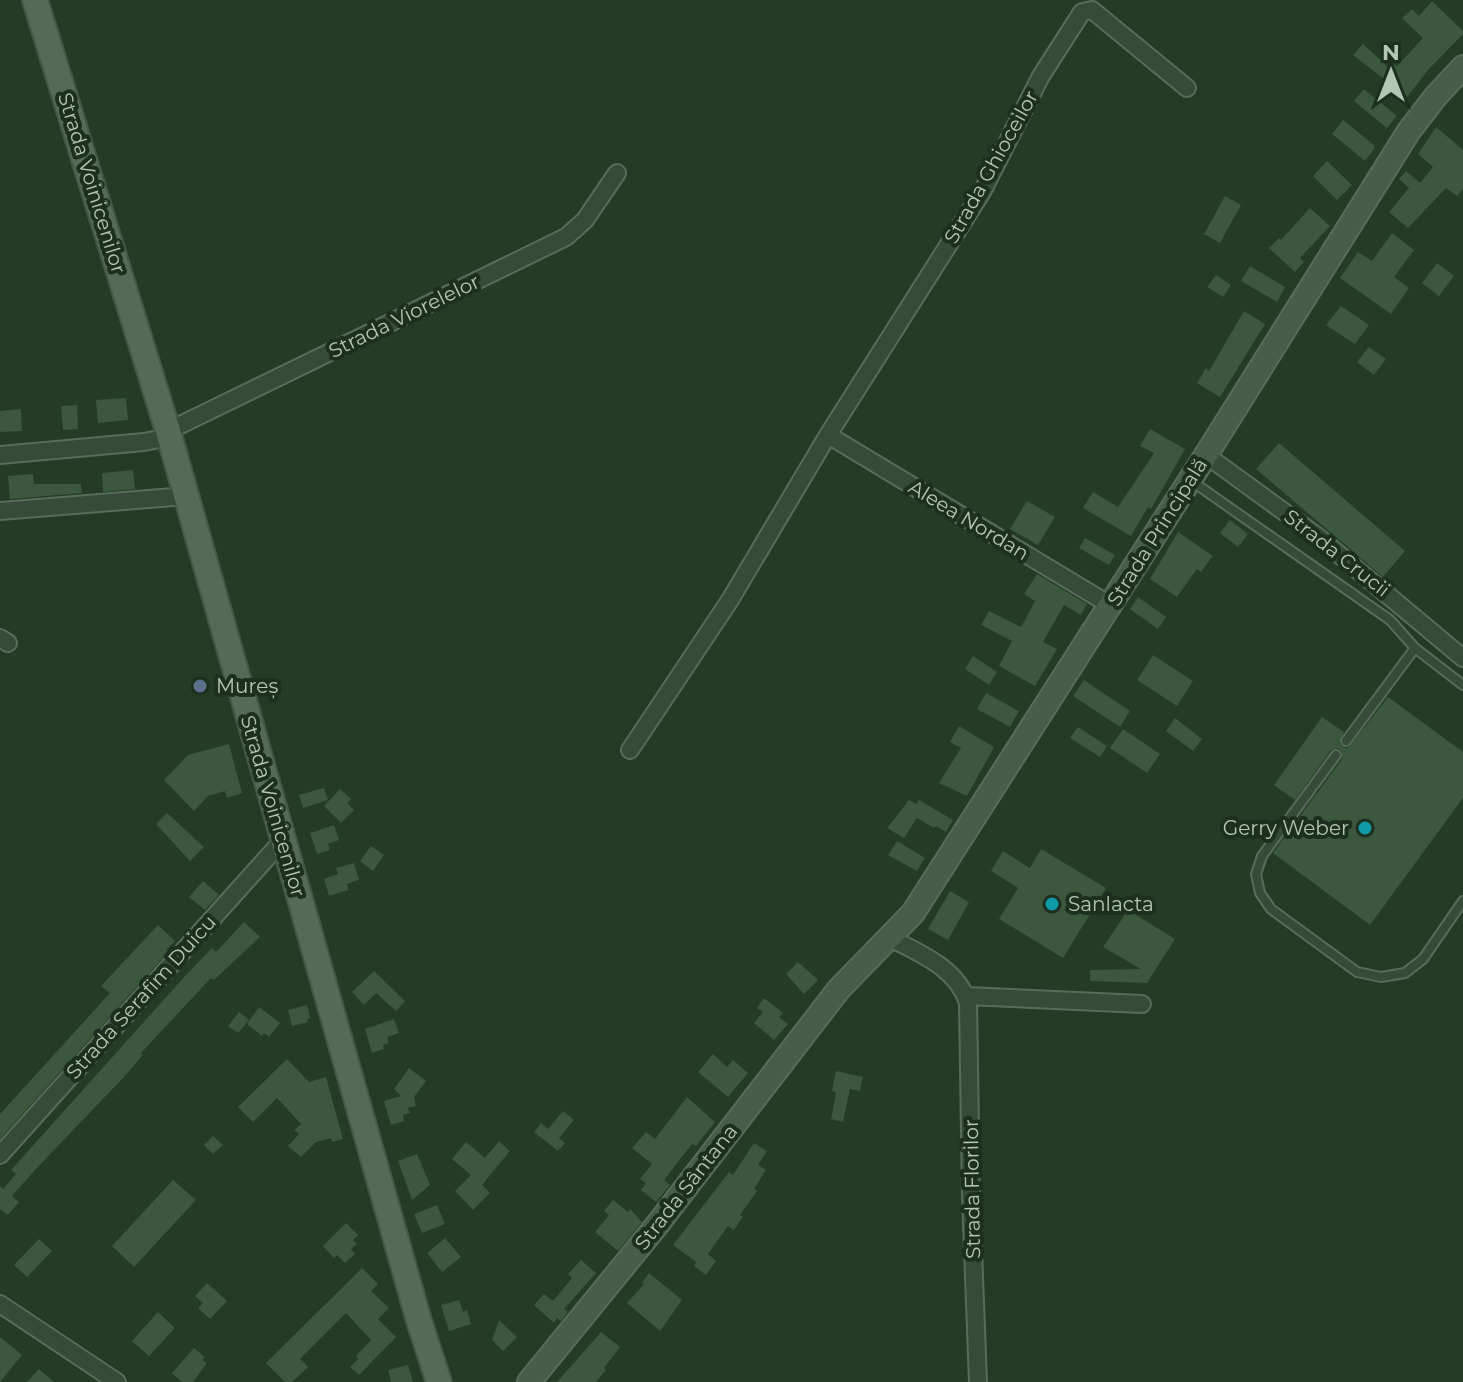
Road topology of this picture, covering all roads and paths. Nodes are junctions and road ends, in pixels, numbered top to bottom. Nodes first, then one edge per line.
1 (35, 0) edge
2 (1463, 67) edge
3 (1187, 88) dead end
4 (617, 173) dead end
5 (169, 434) junction
6 (828, 435) junction
7 (0, 455) edge
8 (1206, 455) junction
9 (1189, 480) junction
10 (186, 496) junction
11 (0, 511) edge
12 (1110, 605) junction
13 (1415, 648) junction
14 (1463, 658) edge
15 (1463, 685) edge
16 (1346, 741) dead end
17 (630, 750) dead end
18 (1336, 755) dead end
19 (283, 840) junction
20 (1463, 901) edge
21 (890, 938) junction
22 (839, 989) joint
23 (966, 996) junction
24 (1142, 1004) dead end
25 (0, 1155) edge
26 (0, 1304) edge
27 (117, 1382) edge
28 (439, 1382) edge
29 (529, 1382) edge
30 (978, 1382) edge

1 - 5 main road, Strada Voinicenilor
2 - 8 street, Strada Principală
3 - 6 street, Strada Ghioceilor
4 - 5 street, Strada Viorelelor
5 - 7 street, Strada Viorelelor
5 - 10 main road, Strada Voinicenilor
6 - 12 street, Aleea Nordan
6 - 17 street
8 - 9 street, Strada Principală
8 - 14 street, Strada Crucii
9 - 12 street, Strada Principală
9 - 13 lane
10 - 11 street
10 - 19 main road, Strada Voinicenilor
12 - 21 street, Strada Principală
13 - 15 lane
13 - 16 lane
18 - 20 lane
19 - 25 street, Strada Serafim Duicu
19 - 28 main road, Strada Voinicenilor
21 - 22 street, Strada Principală
21 - 23 street
22 - 29 street, Strada Sântana
23 - 24 street
23 - 30 street, Strada Florilor
26 - 27 street

